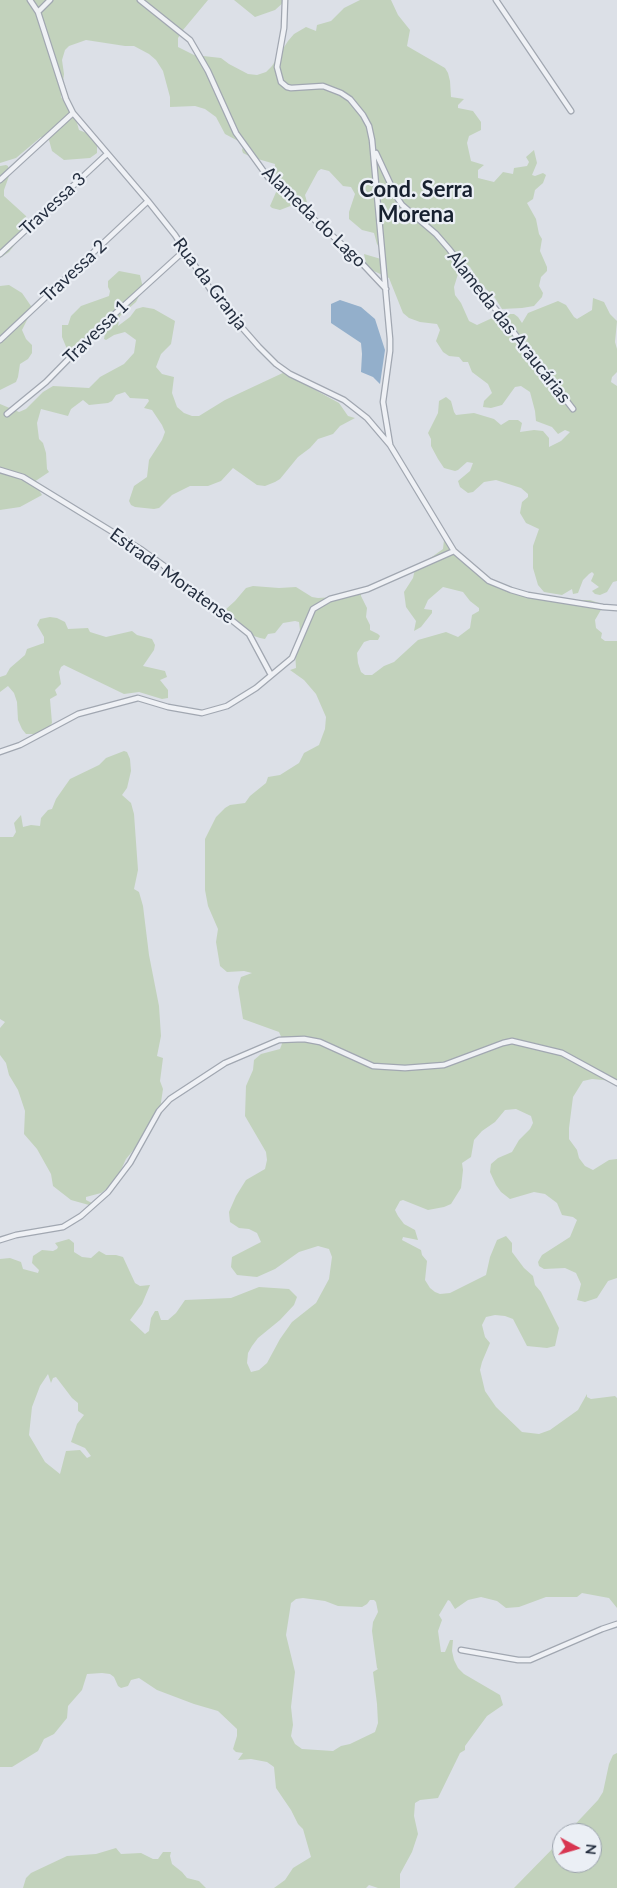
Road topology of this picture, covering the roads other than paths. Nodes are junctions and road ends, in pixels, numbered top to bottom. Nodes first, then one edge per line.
1 (30, 0) edge
2 (50, 0) edge
3 (140, 0) edge
4 (285, 0) edge
5 (496, 0) edge
6 (38, 12) junction
7 (571, 111) dead end
8 (73, 113) junction
9 (374, 150) junction
10 (107, 154) junction
11 (0, 180) edge
12 (148, 201) junction
13 (185, 250) junction
14 (0, 254) edge
15 (387, 290) junction
16 (0, 340) edge
17 (572, 409) dead end
18 (7, 414) dead end
19 (390, 445) junction
20 (0, 470) edge
21 (454, 551) junction
22 (617, 608) edge
23 (271, 675) junction
24 (0, 752) edge
25 (617, 1084) edge
26 (0, 1240) edge
27 (617, 1624) edge
28 (461, 1650) dead end

1 - 6 street, Rua da Granja
2 - 6 street
3 - 15 street, Alameda do Lago
4 - 9 street
5 - 7 street
6 - 8 street, Rua da Granja
8 - 10 street, Rua da Granja
8 - 11 street
9 - 15 street
9 - 17 street, Alameda das Araucárias
10 - 12 street, Rua da Granja
10 - 14 street, Travessa 3
12 - 13 street, Rua da Granja
12 - 16 street, Travessa 2
13 - 18 street, Travessa 1
13 - 19 street, Rua da Granja
15 - 19 street
19 - 21 street, Rua da Granja
20 - 23 street, Estrada Moratense
21 - 22 street, Rua da Granja
21 - 23 street
23 - 24 street
25 - 26 street
27 - 28 street

